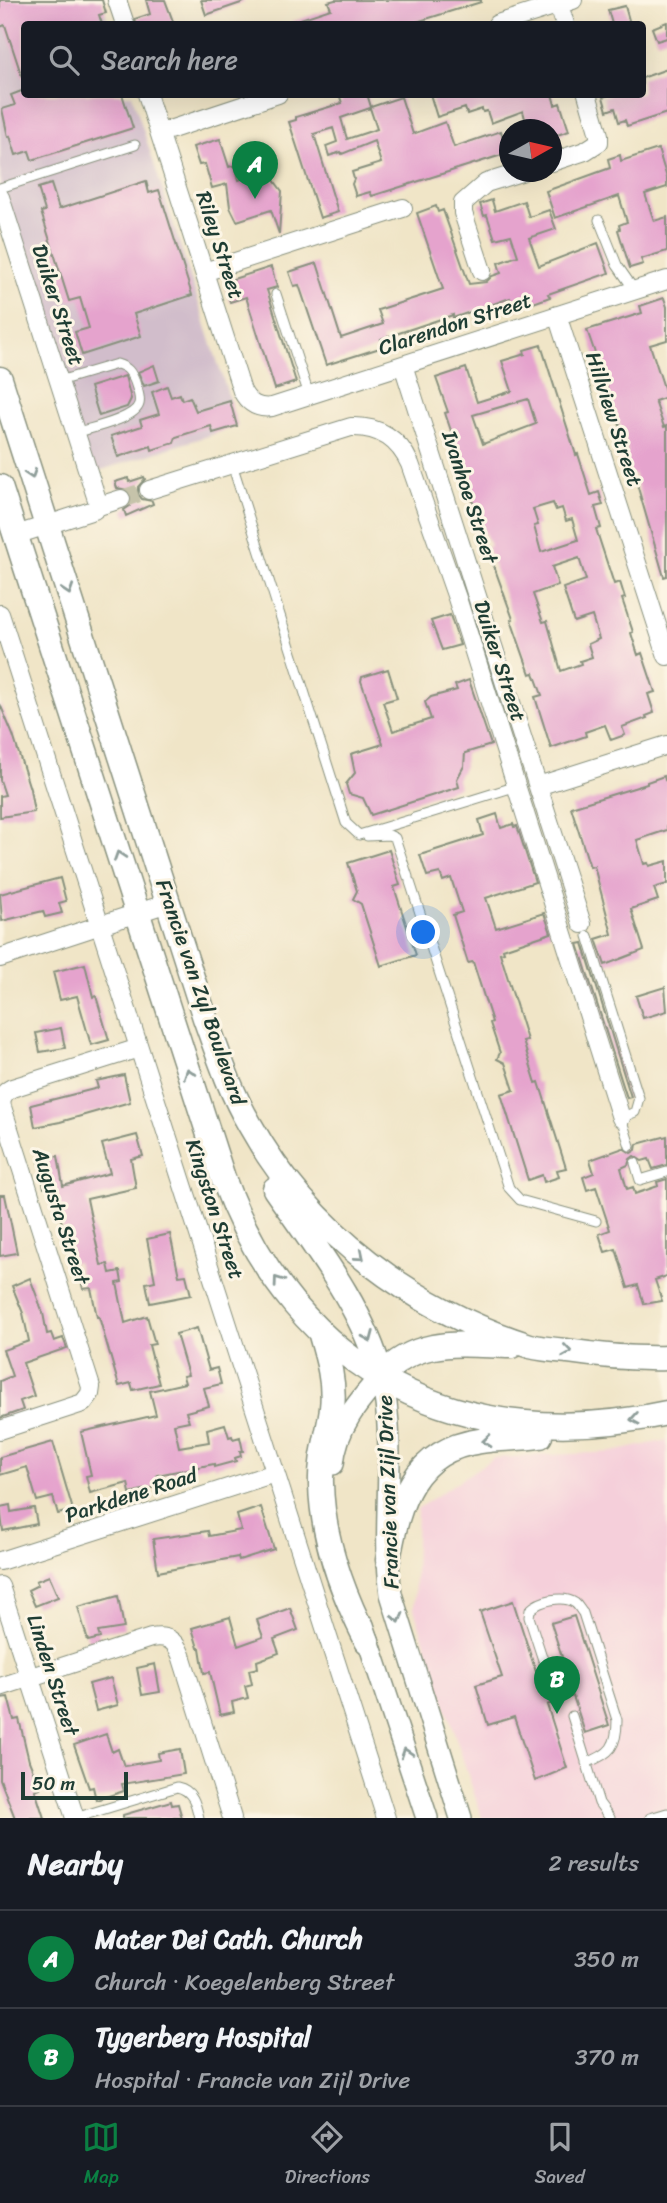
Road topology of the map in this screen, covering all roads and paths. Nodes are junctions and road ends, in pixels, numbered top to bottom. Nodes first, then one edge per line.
1 (117, 0) edge
2 (566, 2) edge
3 (124, 21) edge
4 (506, 21) edge
5 (565, 21) edge
6 (149, 98) edge
7 (266, 98) edge
8 (588, 98) edge
9 (160, 132) junction
10 (135, 145) dead end
11 (562, 158) edge
12 (499, 179) edge
13 (0, 188) edge
14 (0, 197) edge
15 (403, 208) dead end
16 (599, 220) dead end
17 (482, 271) dead end
18 (204, 272) junction
19 (667, 280) edge
20 (635, 290) junction
21 (276, 294) dead end
22 (557, 315) junction
23 (404, 365) junction
24 (0, 379) edge
25 (59, 381) junction
26 (309, 395) junction
27 (256, 406) joint
28 (75, 432) junction
29 (232, 464) junction
30 (0, 487) edge
31 (149, 490) tunnel mouth
32 (121, 499) tunnel mouth
33 (99, 506) junction
34 (47, 525) junction
35 (16, 535) junction
36 (0, 614) edge
37 (667, 656) edge
38 (667, 745) edge
39 (517, 786) junction
40 (538, 786) junction
41 (359, 835) junction
42 (168, 903) junction
43 (138, 913) junction
44 (99, 925) junction
45 (585, 930) joint
46 (0, 958) edge
47 (205, 1018) junction
48 (139, 1048) junction
49 (621, 1118) junction
50 (630, 1146) dead end
51 (635, 1163) dead end
52 (667, 1172) edge
53 (596, 1221) dead end
54 (320, 1334) junction
55 (533, 1346) junction
56 (667, 1358) edge
57 (381, 1376) junction
58 (667, 1413) edge
59 (603, 1424) junction
60 (0, 1430) edge
61 (275, 1473) junction
62 (388, 1560) junction
63 (0, 1561) edge
64 (0, 1586) edge
65 (367, 1641) junction
66 (544, 1666) dead end
67 (30, 1678) junction
68 (0, 1687) edge
69 (572, 1716) dead end
70 (586, 1763) junction
71 (667, 1812) edge
72 (461, 1815) edge
73 (75, 1818) edge
74 (199, 1818) edge
75 (232, 1818) edge
76 (386, 1818) edge
77 (427, 1818) edge
78 (610, 1818) edge
79 (650, 1818) edge

1 - 3 street
2 - 4 street
2 - 5 street
6 - 9 street, Riley Street
7 - 9 street
8 - 11 street
9 - 18 street, Riley Street
10 - 13 lane
12 - 17 street
14 - 25 street, Duiker Street
15 - 18 street
16 - 20 lane
18 - 27 street, Riley Street
19 - 20 street, Clarendon Street
20 - 22 street, Clarendon Street
21 - 26 lane
22 - 23 street, Clarendon Street
22 - 37 street, Hillview Street
23 - 26 street, Clarendon Street
23 - 40 street, Ivanhoe Street
24 -> 34 main road, Francie van Zyl Boulevard
25 - 28 street, Duiker Street
25 - 28 lane
26 - 27 street, Clarendon Street
28 - 33 street, Duiker Street
29 - 31 street, Duiker Street
29 - 39 street, Duiker Street
29 - 41 lane
30 - 35 main road, Francie van Zyl Boulevard
32 - 33 street
33 - 34 street
34 - 35 street
34 -> 42 main road, Francie van Zyl Boulevard
43 -> 35 main road, Francie van Zyl Boulevard
36 - 44 street, Kingston Street
38 - 40 street
39 - 41 lane
39 - 49 street, Duiker Street
40 - 45 street, Ivanhoe Street
41 - 53 lane
42 - 43 street
42 - 47 main road, Francie van Zyl Boulevard
43 - 44 street
54 -> 43 main road, Francie van Zyl Boulevard
44 - 46 street
44 - 48 street, Kingston Street
45 - 49 lane
47 -> 55 main road, Francie van Zyl Boulevard
47 -> 57 main road
48 - 60 street, Augusta Street
48 - 61 street, Kingston Street
49 - 50 lane, Duiker Street
51 - 52 lane
54 - 57 main road, Francie van Zyl Boulevard
54 - 65 main road
55 -> 56 main road, Francie van Zyl Boulevard
55 - 57 main road
57 - 59 main road, Francie van Zyl Boulevard
57 - 62 street, Francie van Zijl Drive
57 - 65 street, Francie van Zijl Drive
58 -> 59 main road, Francie van Zyl Boulevard
59 -> 62 main road
61 - 63 street, Parkdene Road
61 - 76 street, Kingston Street
62 -> 72 street, Francie van Zijl Drive
64 - 67 street, Linden Street
77 -> 65 street, Francie van Zijl Drive
66 - 70 lane
67 - 68 street
67 - 73 street, Linden Street
67 - 75 street
69 - 70 lane
70 - 78 lane
71 - 79 lane
73 - 74 lane

